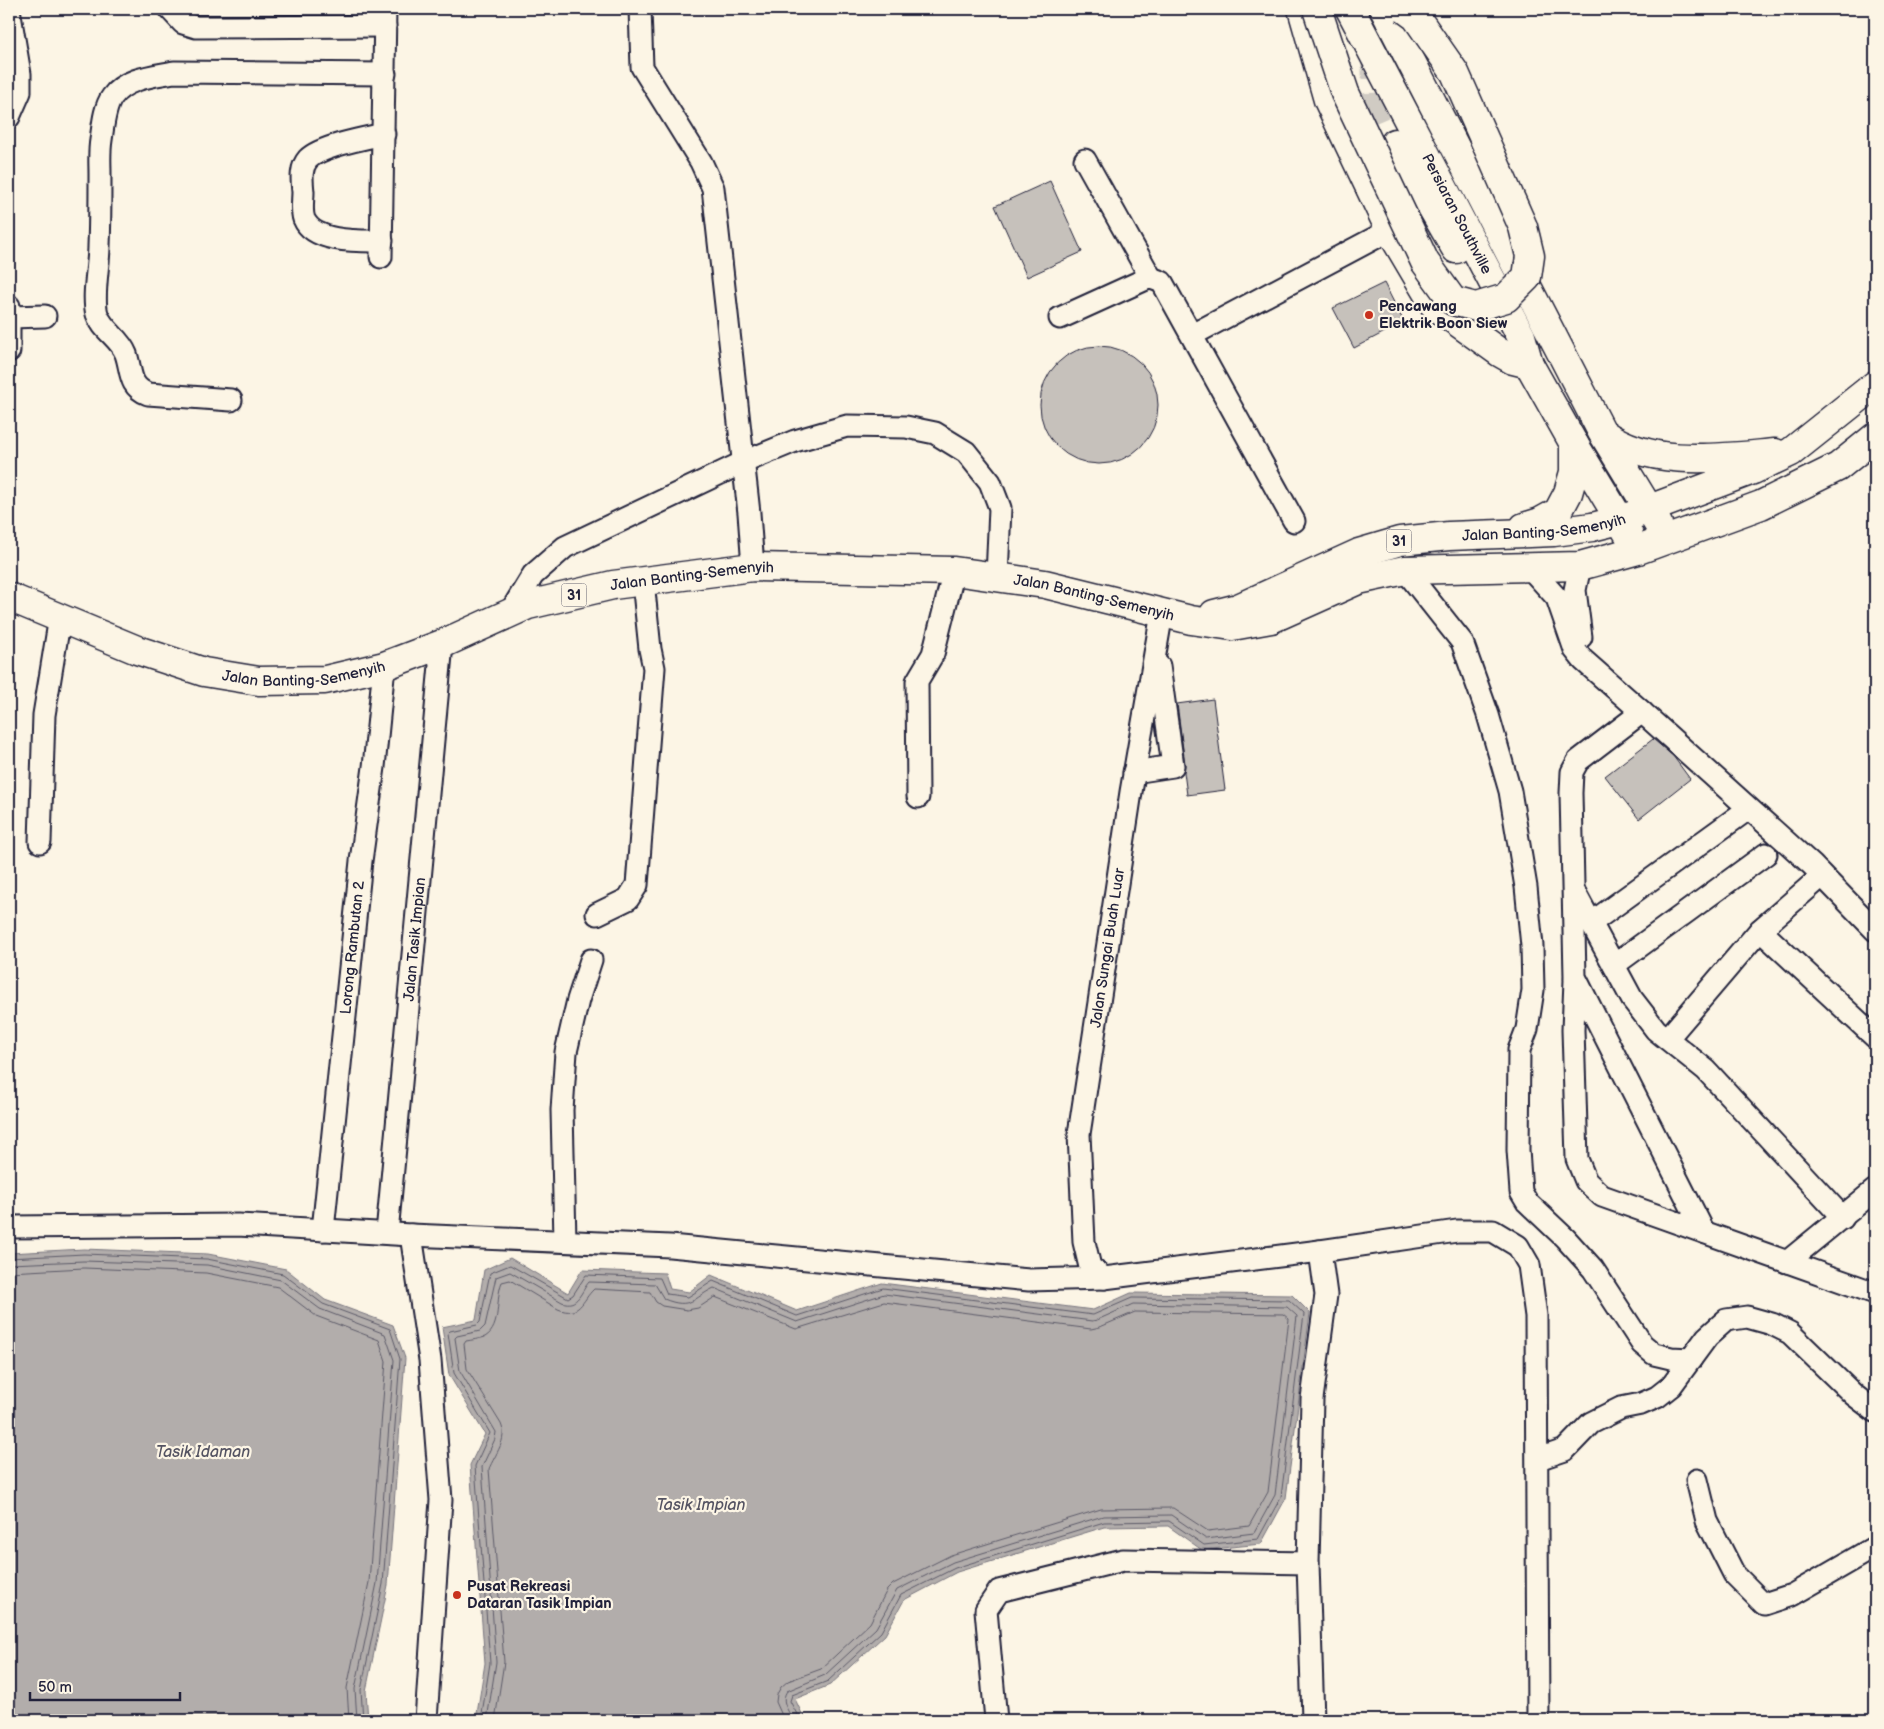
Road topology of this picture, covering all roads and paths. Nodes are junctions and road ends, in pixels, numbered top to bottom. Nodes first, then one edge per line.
1 (9, 9) edge
2 (170, 9) edge
3 (640, 9) edge
4 (1302, 9) edge
5 (1316, 9) edge
6 (1350, 9) edge
7 (1384, 9) edge
8 (1405, 9) edge
9 (385, 17) edge
10 (385, 74) junction
11 (9, 116) edge
12 (384, 134) junction
13 (1395, 142) tunnel mouth
14 (1085, 160) dead end
15 (1390, 230) junction
16 (1151, 278) junction
17 (9, 306) edge
18 (45, 316) dead end
19 (9, 317) edge
20 (1060, 318) dead end
21 (1192, 335) junction
22 (9, 351) edge
23 (1529, 364) junction
24 (1875, 385) edge
25 (231, 400) dead end
26 (1602, 432) junction
27 (1875, 437) edge
28 (1574, 444) junction
29 (1791, 452) junction
30 (744, 462) junction
31 (1649, 509) junction
32 (1620, 520) junction
33 (1294, 521) dead end
34 (1501, 534) junction
35 (1666, 539) junction
36 (1638, 550) junction
37 (1580, 566) junction
38 (753, 568) junction
39 (1530, 568) junction
40 (1405, 570) junction
41 (954, 571) junction
42 (997, 577) junction
43 (643, 581) junction
44 (9, 597) edge
45 (511, 611) junction
46 (1162, 613) junction
47 (60, 617) junction
48 (1191, 620) junction
49 (442, 644) junction
50 (1156, 646) junction
51 (1583, 660) junction
52 (384, 666) junction
53 (1642, 712) junction
54 (1134, 772) junction
55 (918, 797) dead end
56 (1740, 814) dead end
57 (40, 842) dead end
58 (1766, 854) dead end
59 (1822, 876) junction
60 (1573, 890) junction
61 (597, 914) dead end
62 (1591, 923) junction
63 (1760, 930) junction
64 (1875, 930) edge
65 (591, 960) dead end
66 (1614, 966) junction
67 (1575, 977) junction
68 (1875, 1037) edge
69 (1668, 1038) junction
70 (1875, 1190) edge
71 (1843, 1218) junction
72 (9, 1228) edge
73 (324, 1230) junction
74 (1704, 1232) junction
75 (387, 1234) junction
76 (411, 1235) junction
77 (565, 1242) junction
78 (1320, 1251) junction
79 (1787, 1262) junction
80 (1104, 1278) junction
81 (1875, 1293) edge
82 (1692, 1359) junction
83 (1875, 1411) edge
84 (1538, 1459) junction
85 (1697, 1480) dead end
86 (1875, 1547) edge
87 (1308, 1563) junction
88 (426, 1720) edge
89 (996, 1720) edge
90 (1314, 1720) edge
91 (1535, 1720) edge

1 - 11 street
2 - 9 street
3 - 30 street
4 - 15 main road
5 - 8 main road, bridge
6 - 23 main road, Persiaran Southville
7 - 26 main road, Persiaran Southville
9 - 10 street
10 - 12 street
10 - 25 street
12 - 12 street
13 - 23 main road
14 - 16 street
15 - 21 street
15 - 23 main road
16 - 20 street
16 - 21 street
17 - 19 street
18 - 19 street
19 - 22 street
21 - 33 street
23 - 28 main road, Persiaran Southville
24 - 29 main road, Jalan Banting-Semenyih / 31
26 - 29 main road
26 - 31 main road, Persiaran Southville
27 - 35 main road, Jalan Banting-Semenyih / 31
28 - 32 main road, Persiaran Southville
28 - 34 main road
29 - 31 main road, Jalan Banting-Semenyih / 31
30 - 38 street
30 - 42 street
30 - 45 street
31 - 32 main road, Jalan Banting-Semenyih / 31
31 - 35 main road, Persiaran Southville
32 - 34 main road, Jalan Banting-Semenyih / 31
32 - 36 main road, Persiaran Southville
34 - 48 main road, Jalan Banting-Semenyih / 31
35 - 36 main road, Jalan Banting-Semenyih / 31
36 - 37 main road, Jalan Banting-Semenyih / 31
37 - 39 main road, Jalan Banting-Semenyih / 31
37 - 51 street
38 - 41 main road, Jalan Banting-Semenyih / 31
38 - 43 main road, Jalan Banting-Semenyih / 31
39 - 40 main road, Jalan Banting-Semenyih / 31
39 - 51 street
40 - 48 main road, Jalan Banting-Semenyih / 31
40 - 82 street
41 - 42 main road, Jalan Banting-Semenyih / 31
41 - 55 street
42 - 46 main road, Jalan Banting-Semenyih / 31
43 - 45 main road, Jalan Banting-Semenyih / 31
43 - 61 street
44 - 47 main road, Jalan Banting-Semenyih / 31
45 - 49 main road, Jalan Banting-Semenyih / 31
46 - 48 main road, Jalan Banting-Semenyih / 31
46 - 50 street, Jalan Sungai Buah Luar
47 - 52 main road, Jalan Banting-Semenyih / 31
47 - 57 street
49 - 52 main road, Jalan Banting-Semenyih / 31
49 - 75 street, Jalan Tasik Impian
50 - 54 street, Jalan Sungai Buah Luar
50 - 54 street
51 - 53 street
52 - 73 street, Lorong Rambutan 2
53 - 59 street
53 - 60 street
54 - 80 street, Jalan Sungai Buah Luar
56 - 62 street
58 - 66 street
59 - 63 street
59 - 64 street
60 - 62 street
60 - 67 street
62 - 66 street
63 - 68 street
63 - 69 street
65 - 77 street
66 - 69 street
67 - 74 street
67 - 74 street
69 - 71 street
70 - 71 street
71 - 79 street
72 - 73 street
73 - 75 street
74 - 79 street
75 - 76 street
76 - 77 street
76 - 88 street
77 - 80 street
78 - 80 street
78 - 84 street
78 - 87 street
79 - 81 street
82 - 83 street
82 - 84 street
84 - 91 street
85 - 86 street
87 - 89 street
87 - 90 street

